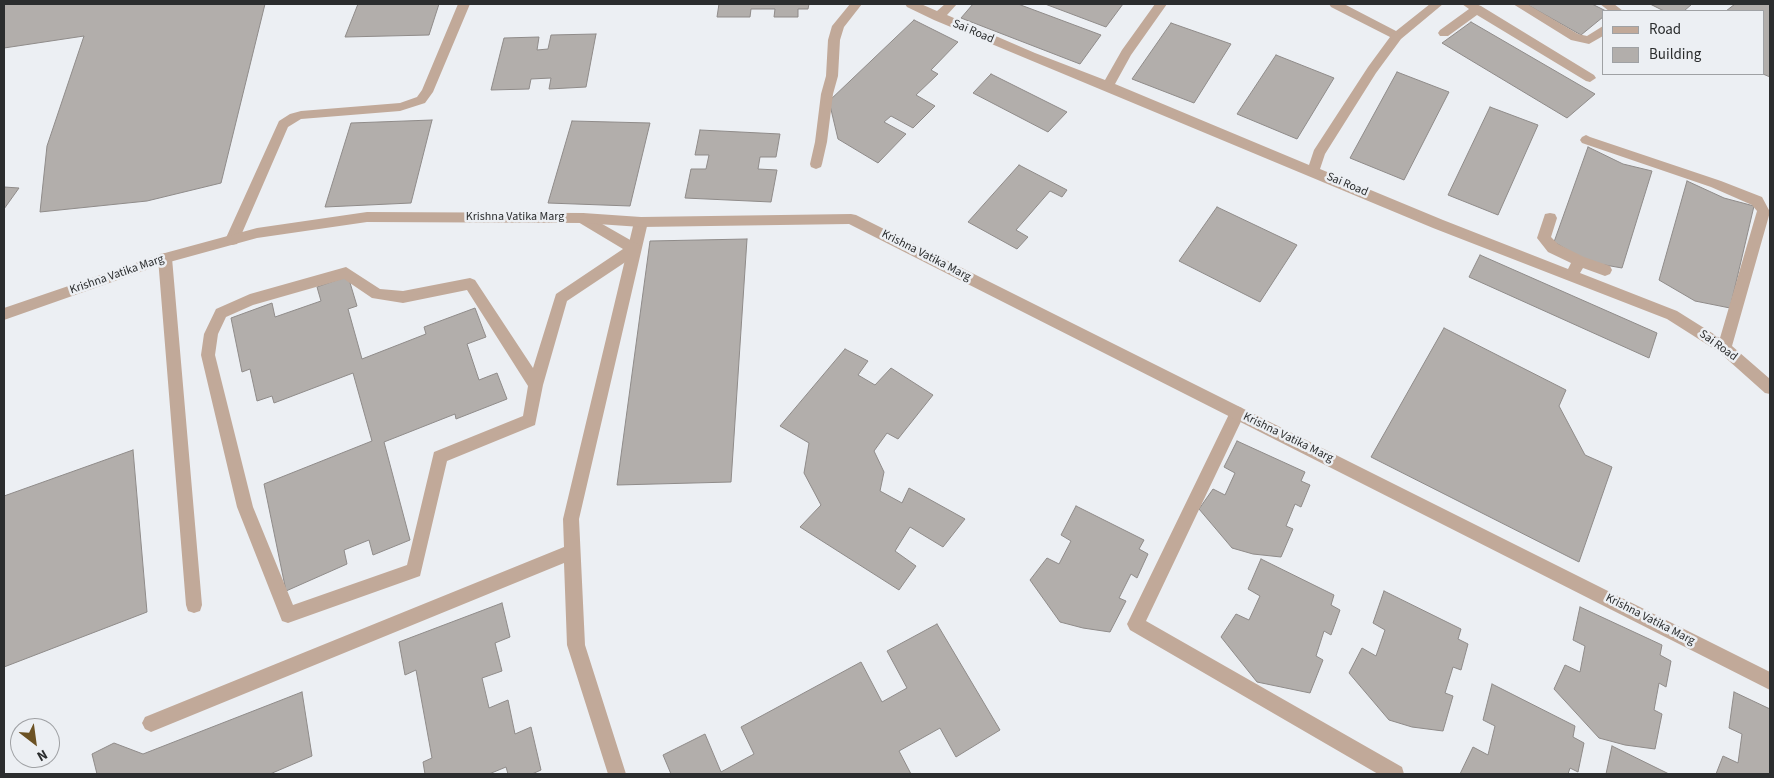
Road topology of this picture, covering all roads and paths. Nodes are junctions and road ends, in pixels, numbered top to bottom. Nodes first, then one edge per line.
1 (464, 4) edge
2 (856, 4) edge
3 (911, 4) edge
4 (951, 4) edge
5 (1161, 4) edge
6 (1335, 4) edge
7 (1437, 4) edge
8 (1519, 4) edge
9 (1472, 6) edge
10 (938, 17) junction
11 (1602, 31) edge
12 (1444, 33) dead end
13 (1397, 36) junction
14 (1590, 78) dead end
15 (1108, 86) junction
16 (1586, 140) dead end
17 (816, 164) dead end
18 (1314, 171) junction
19 (583, 218) junction
20 (1550, 218) dead end
21 (641, 222) junction
22 (232, 240) junction
23 (634, 249) junction
24 (165, 258) junction
25 (1579, 261) junction
26 (1605, 270) dead end
27 (1571, 277) junction
28 (4, 314) edge
29 (1724, 348) junction
30 (536, 385) junction
31 (1770, 388) edge
32 (1237, 413) junction
33 (572, 552) junction
34 (194, 605) dead end
35 (1770, 681) edge
36 (151, 724) dead end
37 (617, 774) edge
38 (1395, 774) edge

1 - 22 street
2 - 17 street
3 - 10 street, Sai Road
4 - 10 street
5 - 15 street
6 - 13 street
7 - 13 street
8 - 11 street
9 - 12 street
9 - 14 street
10 - 15 street, Sai Road
13 - 18 street
15 - 18 street, Sai Road
16 - 29 street
18 - 27 street, Sai Road
19 - 21 street, Krishna Vatika Marg
19 - 22 street, Krishna Vatika Marg
19 - 23 street
20 - 25 street
21 - 23 street
21 - 32 street, Krishna Vatika Marg
22 - 24 street, Krishna Vatika Marg
23 - 30 street
23 - 33 street
24 - 28 street, Krishna Vatika Marg
24 - 34 street
25 - 26 street
25 - 27 street
27 - 29 street, Sai Road
29 - 31 street, Sai Road
30 - 30 street
32 - 35 street, Krishna Vatika Marg
32 - 38 street
33 - 36 street
33 - 37 street

